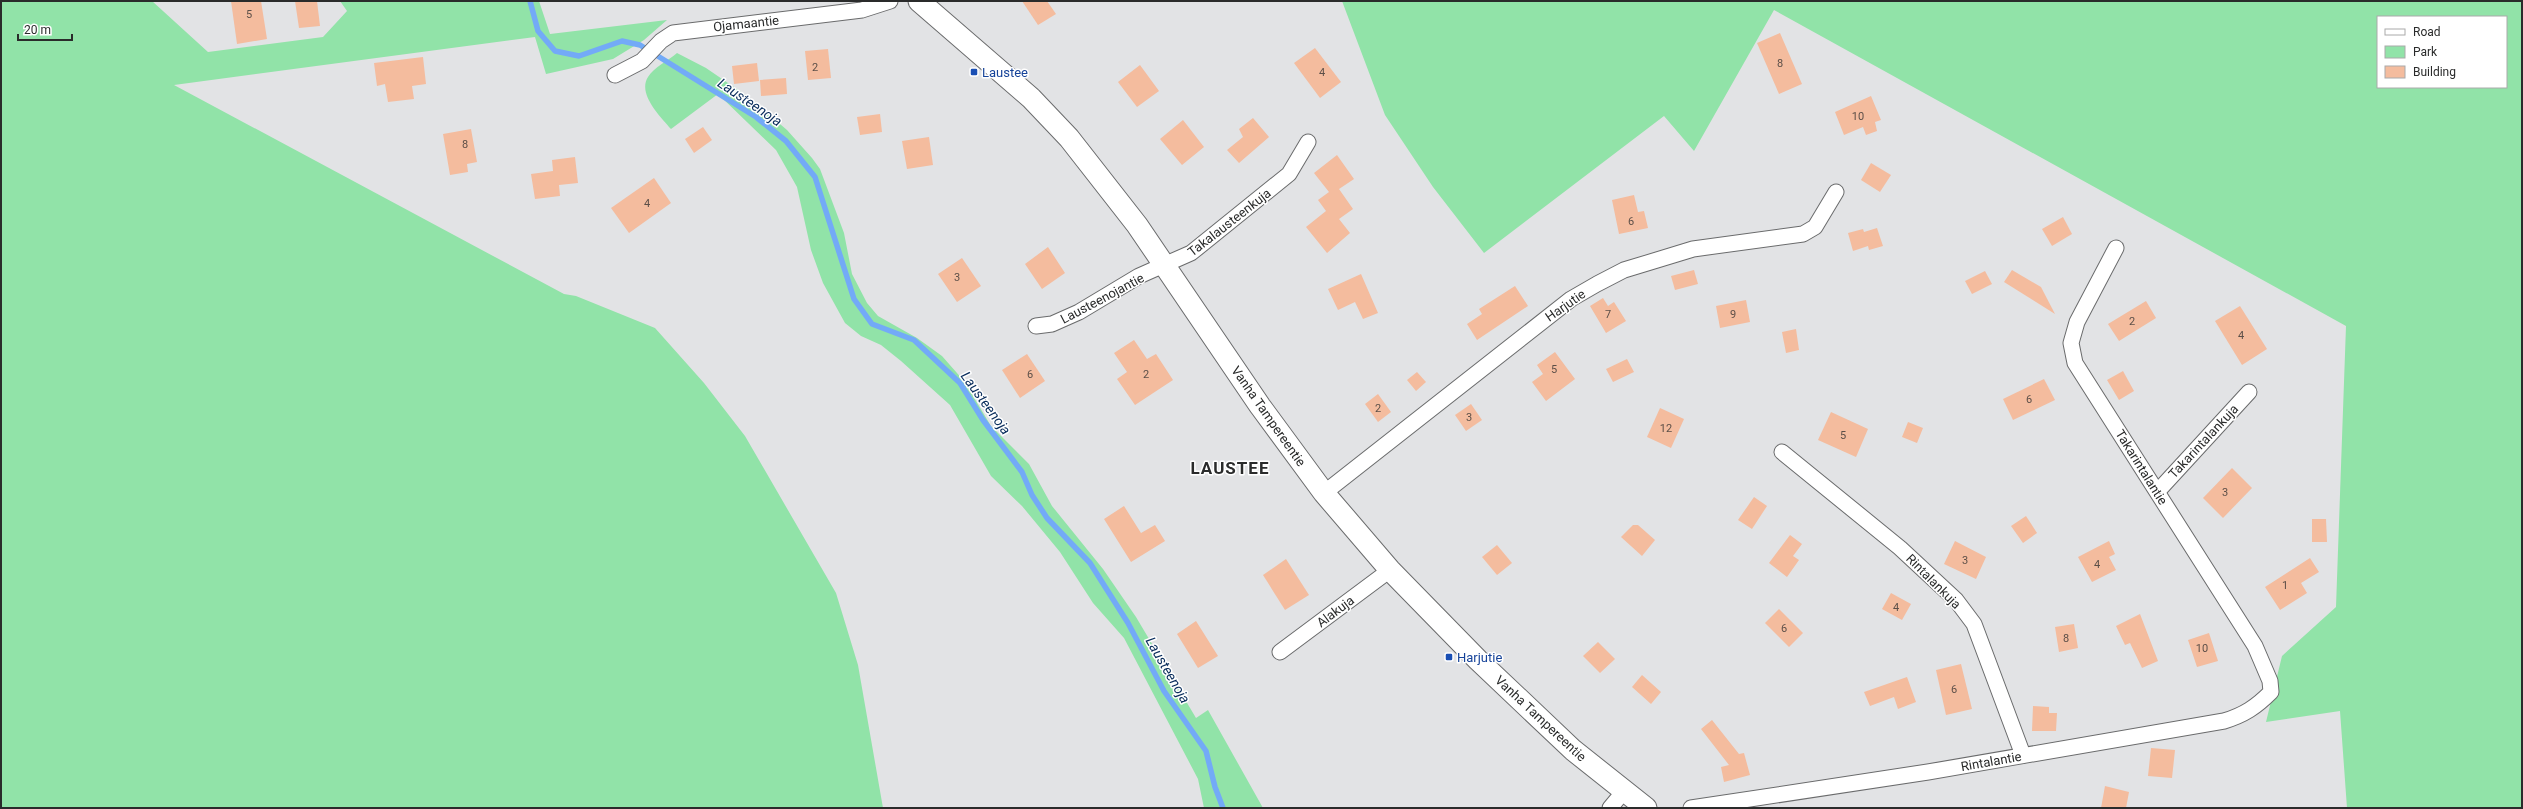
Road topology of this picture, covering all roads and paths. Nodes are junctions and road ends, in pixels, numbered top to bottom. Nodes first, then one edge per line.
1 (890, 1) edge
2 (919, 1) edge
3 (615, 75) dead end
4 (1308, 142) dead end
5 (1836, 192) dead end
6 (2116, 248) dead end
7 (1166, 266) junction
8 (1036, 326) dead end
9 (2249, 392) dead end
10 (1782, 452) dead end
11 (2158, 491) junction
12 (1324, 493) junction
13 (1390, 570) junction
14 (1280, 652) dead end
15 (2270, 681) joint
16 (2023, 755) junction
17 (1625, 790) junction
18 (1610, 808) edge
19 (1646, 808) edge
20 (1691, 808) edge

1 - 3 street, Ojamaantie
2 - 7 main road, Vanha Tampereentie
4 - 7 street, Takalausteenkuja
5 - 12 street, Harjutie
6 - 11 street, Takarintalantie
7 - 8 street, Lausteenojantie
7 - 12 main road, Vanha Tampereentie
9 - 11 street, Takarintalankuja
10 - 16 street, Rintalankuja
11 - 15 street, Takarintalantie
12 - 13 main road, Vanha Tampereentie
13 - 14 street, Alakuja
13 - 17 main road, Vanha Tampereentie
15 - 16 street, Rintalantie
16 - 20 street, Rintalantie
17 - 18 street
17 - 19 main road, Vanha Tampereentie

